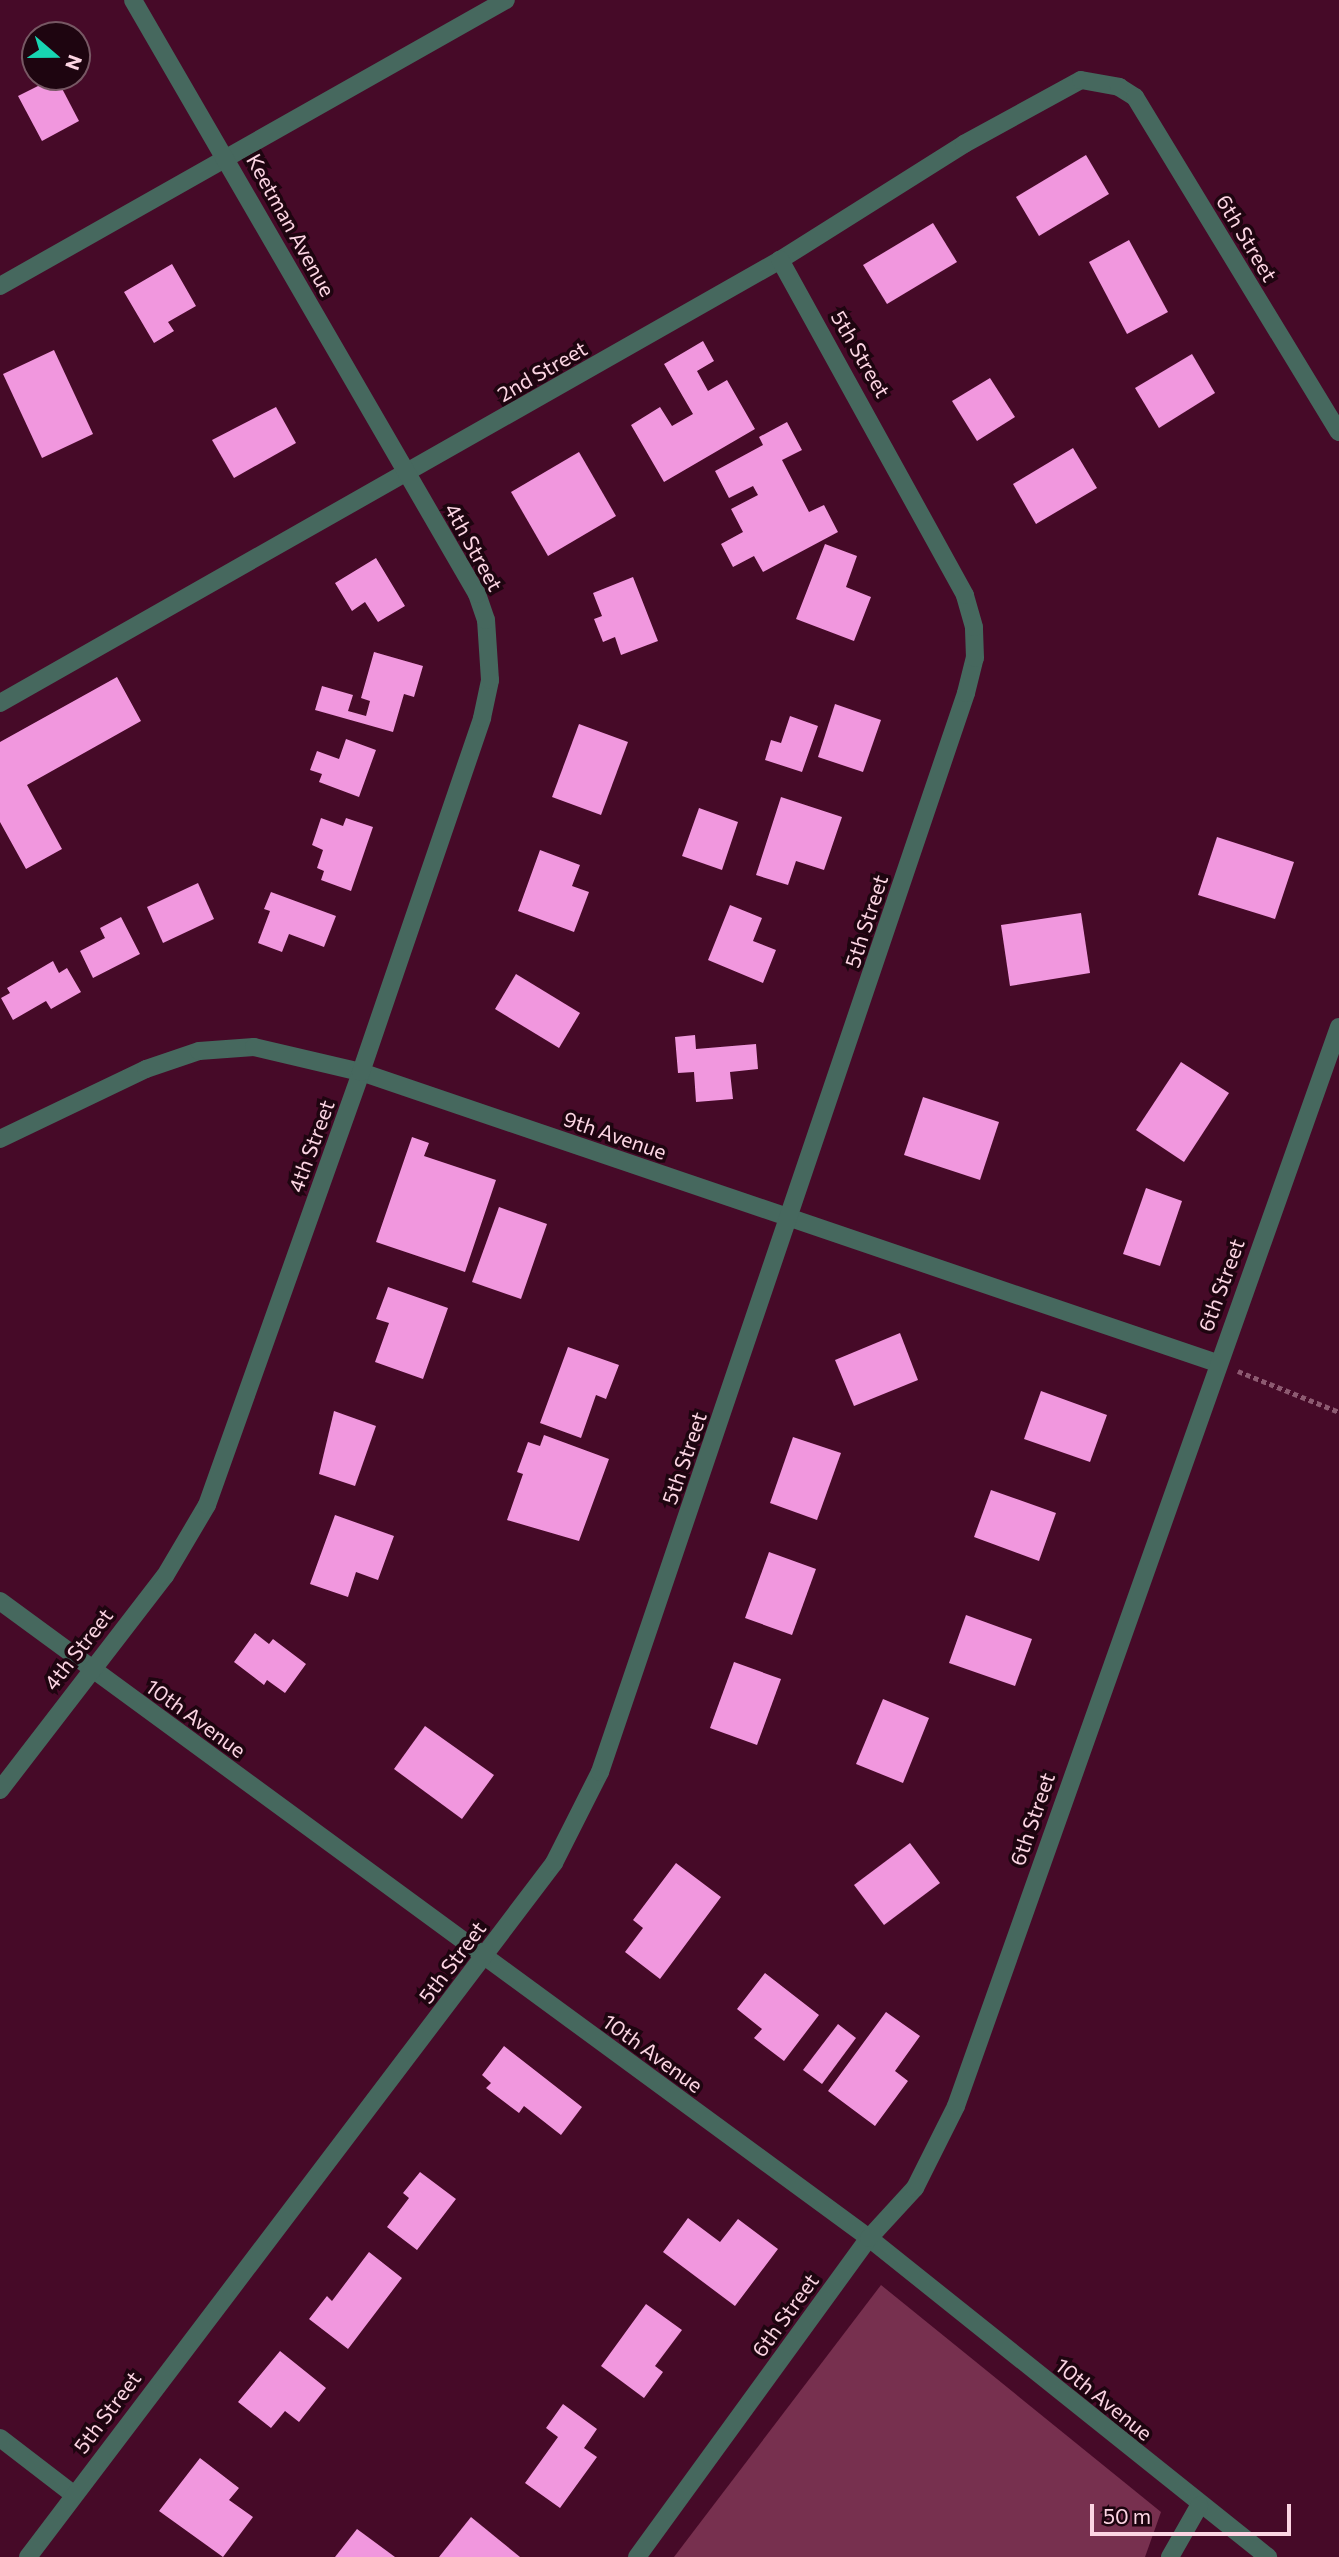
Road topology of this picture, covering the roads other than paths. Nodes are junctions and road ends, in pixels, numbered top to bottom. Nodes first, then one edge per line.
1 (133, 0) edge
2 (506, 0) edge
3 (1103, 82) joint
4 (226, 156) junction
5 (780, 260) junction
6 (0, 286) edge
7 (1339, 432) edge
8 (406, 475) junction
9 (0, 703) edge
10 (1339, 1027) edge
11 (361, 1072) junction
12 (0, 1139) edge
13 (791, 1219) junction
14 (1217, 1363) junction
15 (0, 1601) edge
16 (90, 1669) junction
17 (0, 1790) edge
18 (484, 1958) junction
19 (869, 2238) junction
20 (0, 2438) edge
21 (73, 2494) junction
22 (1199, 2506) junction
23 (28, 2557) edge
24 (637, 2557) edge
25 (1170, 2557) edge
26 (1268, 2557) edge

1 - 4 street, Keetman Avenue
2 - 4 street
3 - 5 street, 2nd Street
3 - 7 street, 6th Street
4 - 6 street
4 - 8 street, Keetman Avenue
5 - 8 street, 2nd Street
5 - 13 street, 5th Street
8 - 9 street, 2nd Street
8 - 11 street, 4th Street
10 - 14 street, 6th Street
11 - 12 street, 9th Avenue
11 - 13 street, 9th Avenue
11 - 16 street, 4th Street
13 - 14 street, 9th Avenue
13 - 18 street, 5th Street
14 - 19 street, 6th Street
15 - 16 street, 10th Avenue
16 - 17 street, 4th Street
16 - 18 street, 10th Avenue
18 - 19 street, 10th Avenue
18 - 21 street, 5th Street
19 - 22 street, 10th Avenue
19 - 24 street, 6th Street
20 - 21 street
21 - 23 street, 5th Street
22 - 25 street
22 - 26 street, 10th Avenue

